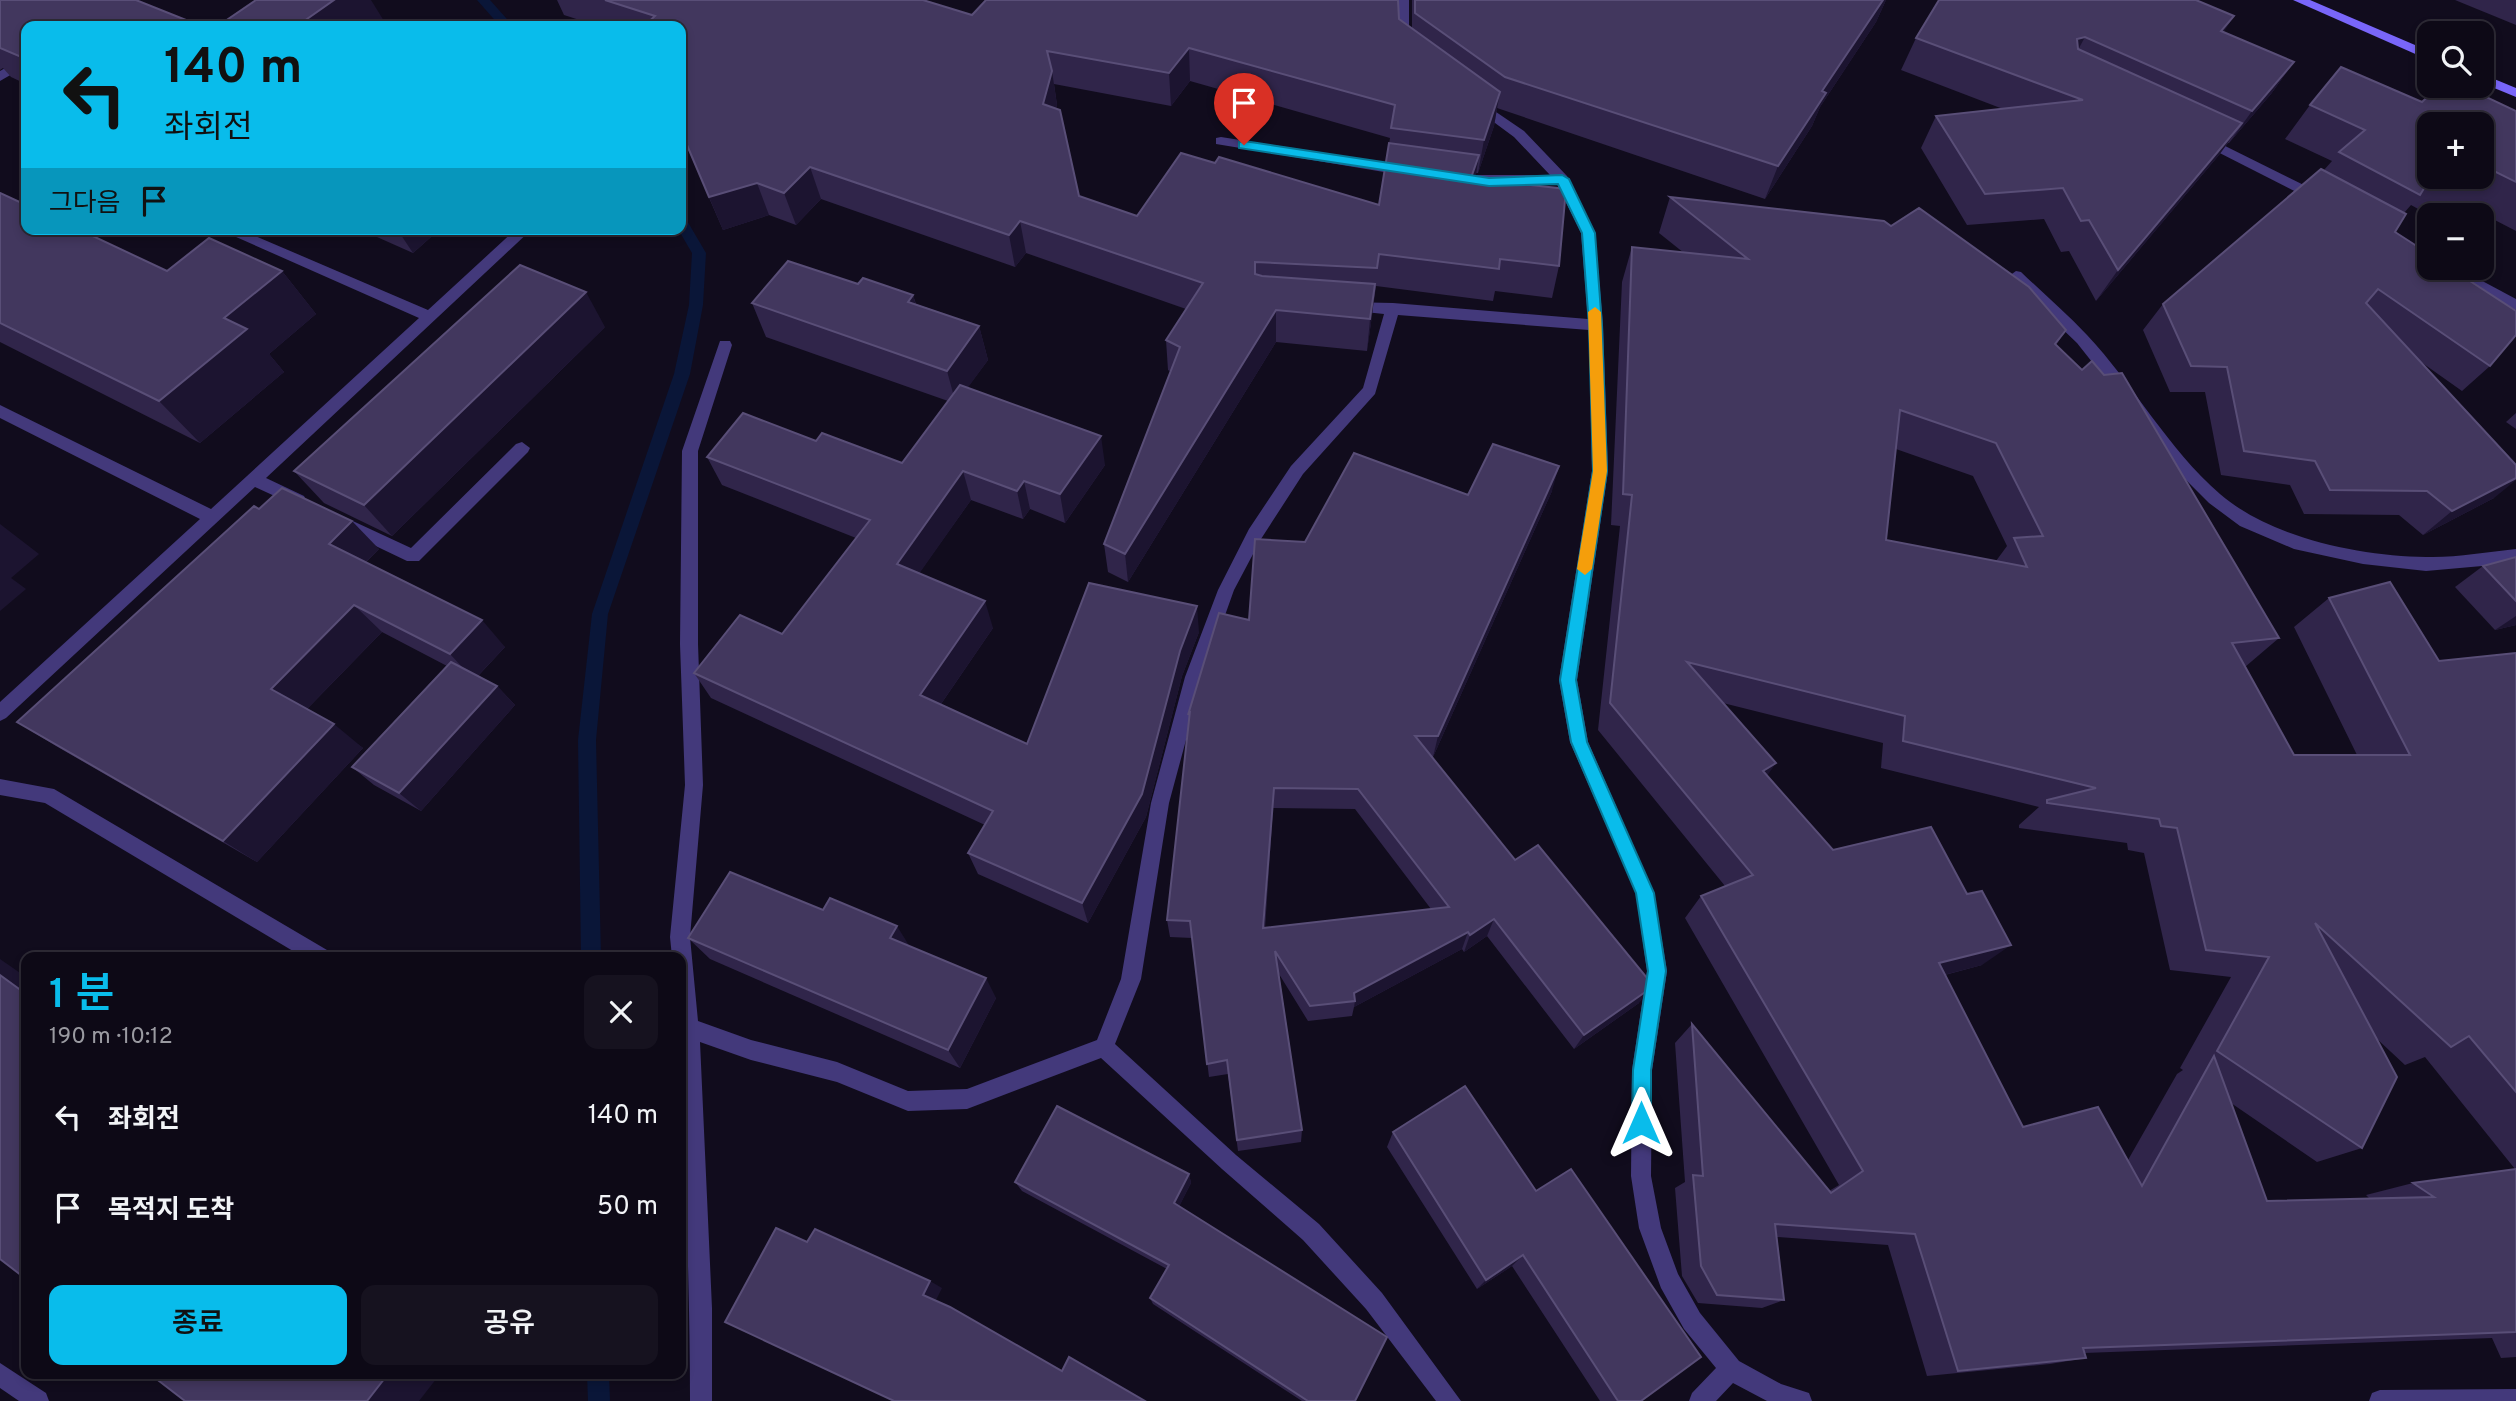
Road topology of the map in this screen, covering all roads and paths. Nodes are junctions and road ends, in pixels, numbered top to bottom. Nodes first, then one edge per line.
1 (1403, 0) edge
2 (2299, 0) edge
3 (2417, 51) edge
4 (1414, 56) edge
5 (21, 63) edge
6 (0, 77) edge
7 (2494, 83) edge
8 (2516, 93) edge
9 (1466, 95) edge
10 (2191, 133) edge
11 (1221, 141) dead end
12 (1422, 173) edge
13 (1462, 178) edge
14 (1562, 179) junction
15 (2335, 206) edge
16 (239, 235) edge
17 (518, 235) edge
18 (2016, 276) edge
19 (2469, 280) edge
20 (1340, 305) edge
21 (2516, 305) edge
22 (1393, 308) junction
23 (428, 316) junction
24 (1596, 325) junction
25 (725, 345) dead end
26 (0, 411) edge
27 (522, 448) dead end
28 (253, 479) junction
29 (212, 517) junction
30 (2516, 556) edge
31 (0, 713) edge
32 (0, 787) edge
33 (312, 952) edge
34 (681, 952) edge
35 (686, 998) edge
36 (689, 1028) junction
37 (1104, 1047) junction
38 (1731, 1369) junction
39 (0, 1374) edge
40 (2516, 1400) edge
41 (38, 1401) edge
42 (701, 1401) edge
43 (1450, 1401) edge
44 (1700, 1401) edge
45 (1801, 1401) edge
46 (2380, 1401) edge

1 - 4 street
2 - 3 main road
5 - 6 street
7 - 8 main road
9 - 14 street
10 - 15 street
11 - 12 street
13 - 14 street
14 - 24 street
16 - 23 street
17 - 23 street
18 - 30 street
19 - 21 street
20 - 22 street
22 - 24 street
22 - 37 street
23 - 28 street
24 - 38 street
25 - 34 street
26 - 29 street
27 - 28 street
28 - 29 street
29 - 31 street
32 - 33 street
35 - 36 street
36 - 37 street
36 - 42 street
37 - 43 street
38 - 44 street
38 - 45 street
39 - 41 street
40 - 46 street

